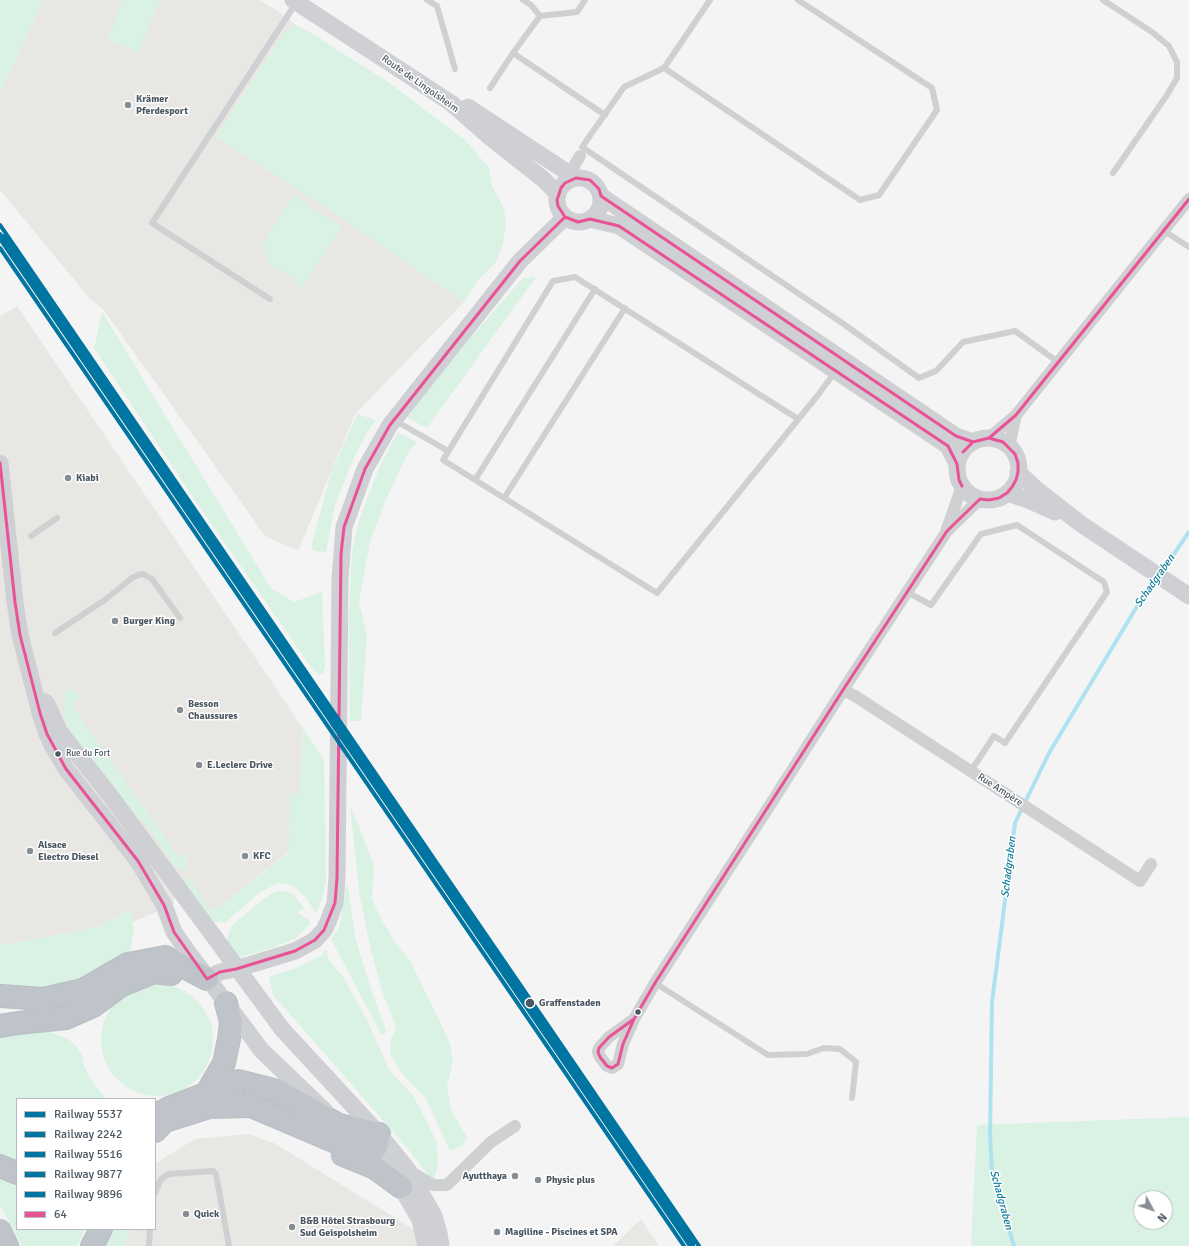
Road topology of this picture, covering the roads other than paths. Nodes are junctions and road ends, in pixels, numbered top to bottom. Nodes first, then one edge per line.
1 (428, 0) edge
2 (523, 0) edge
3 (585, 0) edge
4 (710, 0) edge
5 (798, 0) edge
6 (1103, 0) edge
7 (298, 1) edge
8 (540, 16) junction
9 (513, 53) junction
10 (664, 68) junction
11 (455, 69) dead end
12 (490, 88) dead end
13 (605, 114) junction
14 (581, 151) junction
15 (1113, 173) dead end
16 (573, 175) junction
17 (558, 194) junction
18 (601, 196) junction
19 (1189, 199) edge
20 (566, 217) junction
21 (590, 219) junction
22 (1164, 231) junction
23 (1189, 247) edge
24 (595, 289) junction
25 (270, 299) dead end
26 (625, 308) junction
27 (1058, 362) junction
28 (836, 371) junction
29 (1016, 415) junction
30 (798, 419) junction
31 (394, 420) junction
32 (990, 438) junction
33 (973, 442) junction
34 (1009, 447) junction
35 (448, 451) junction
36 (0, 463) edge
37 (957, 464) junction
38 (1018, 472) junction
39 (475, 480) junction
40 (962, 486) junction
41 (1007, 493) junction
42 (504, 498) junction
43 (980, 499) junction
44 (57, 518) dead end
45 (1081, 524) junction
46 (946, 531) junction
47 (31, 536) dead end
48 (908, 592) junction
49 (1189, 596) edge
50 (180, 618) dead end
51 (56, 633) dead end
52 (843, 690) junction
53 (35, 695) junction
54 (971, 771) junction
55 (1151, 864) dead end
56 (236, 969) junction
57 (207, 979) junction
58 (655, 983) junction
59 (0, 996) edge
60 (226, 1003) junction
61 (634, 1019) dead end
62 (0, 1026) edge
63 (206, 1094) junction
64 (852, 1098) dead end
65 (156, 1115) edge
66 (339, 1125) junction
67 (515, 1126) dead end
68 (156, 1130) edge
69 (379, 1134) junction
70 (156, 1144) edge
71 (365, 1152) junction
72 (0, 1166) edge
73 (16, 1173) edge
74 (405, 1179) junction
75 (156, 1191) edge
76 (93, 1230) edge
77 (100, 1230) edge
78 (150, 1230) edge
79 (0, 1231) edge
80 (7, 1246) edge
81 (85, 1246) edge
82 (92, 1246) edge
83 (149, 1246) edge
84 (229, 1246) edge
85 (426, 1246) edge
86 (441, 1246) edge

1 - 11 lane
2 - 8 lane
3 - 8 lane
4 - 10 lane
5 - 10 lane
6 - 15 lane
7 - 16 main road, Route de Lingolsheim
7 - 17 main road, Route de Lingolsheim
7 - 25 lane
8 - 9 lane
9 - 12 lane
9 - 13 lane
10 - 13 lane
13 - 14 lane
14 - 16 street
14 - 27 lane
16 - 17 main road
16 - 18 main road
17 - 20 main road
18 - 21 main road
18 - 33 main road
19 - 22 street
20 - 21 main road
20 - 31 main road
21 - 28 main road
22 - 23 lane
22 - 27 street
24 - 26 lane
24 - 35 lane
24 - 39 lane
26 - 30 lane
26 - 42 lane
27 - 29 street
28 - 30 lane
28 - 37 main road
29 - 32 street
29 - 34 street
30 - 42 lane
31 - 35 lane
31 - 56 main road
32 - 33 main road
32 - 34 main road
33 - 37 main road
34 - 38 main road
35 - 39 lane
36 - 53 main road
37 - 40 main road
38 - 41 main road
38 - 45 main road
39 - 42 lane
40 - 43 main road
40 - 46 street
41 - 43 main road
41 - 45 main road
43 - 46 street
44 - 47 lane
45 - 49 main road
46 - 48 street
48 - 52 street
48 - 54 lane
50 - 51 lane
52 - 54 street, Rue Ampère
52 - 58 street
53 - 56 main road
53 - 57 main road
54 - 55 street, Rue Ampère
56 - 57 main road
56 - 69 main road
57 - 59 highway
57 - 60 main road
57 - 62 highway
58 - 61 street
58 - 64 lane
60 - 63 highway
60 - 66 main road
63 - 65 highway
63 - 66 highway
66 - 69 highway
66 - 71 main road
67 - 74 street
68 - 71 highway
69 - 71 highway
69 - 74 main road
70 - 74 highway
71 - 74 main road
72 - 73 highway
74 - 85 main road
74 - 86 main road
75 - 84 lane
76 - 81 highway
77 - 82 highway
78 - 83 lane
79 - 80 highway

